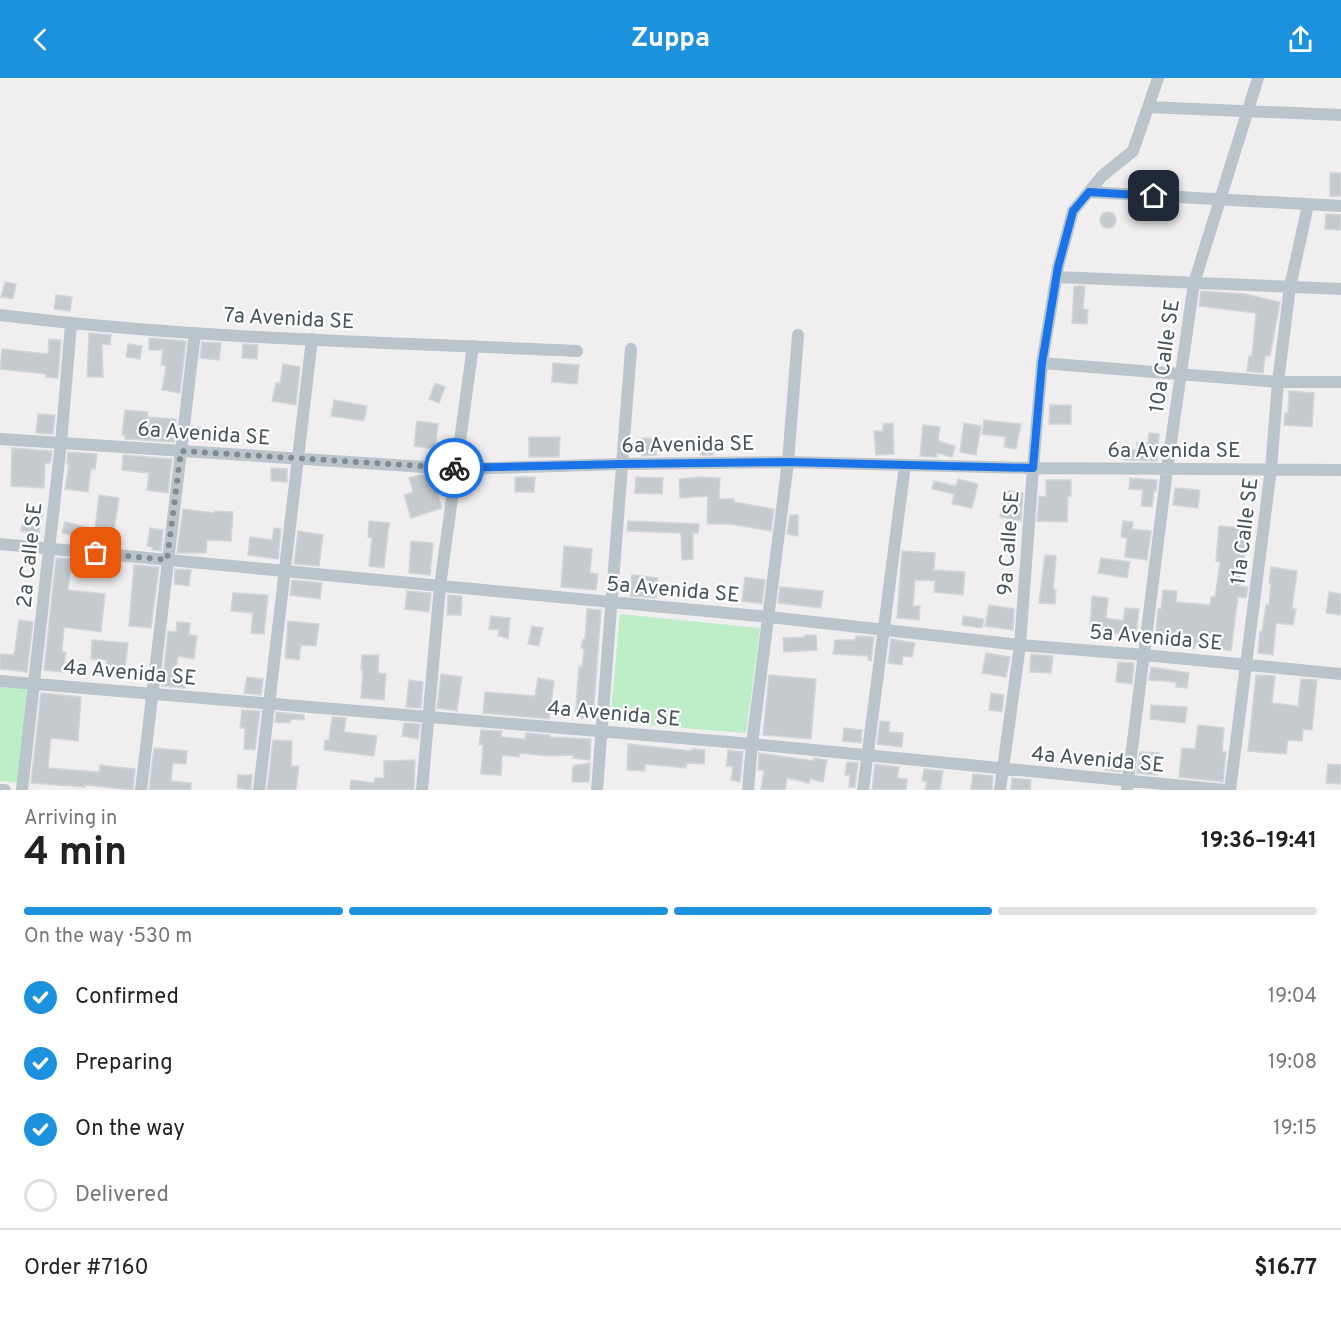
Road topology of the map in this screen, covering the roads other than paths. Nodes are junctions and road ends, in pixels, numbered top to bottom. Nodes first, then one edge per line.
1 (1158, 78) edge
2 (1258, 78) edge
3 (1148, 107) junction
4 (1248, 111) junction
5 (1341, 115) edge
6 (1089, 192) junction
7 (1220, 200) junction
8 (1308, 205) junction
9 (1341, 206) edge
10 (1057, 277) junction
11 (1194, 283) junction
12 (1290, 287) junction
13 (1341, 289) edge
14 (0, 315) edge
15 (71, 324) junction
16 (195, 333) junction
17 (798, 335) dead end
18 (312, 339) junction
19 (473, 346) junction
20 (631, 349) dead end
21 (577, 351) dead end
22 (1042, 363) junction
23 (1181, 374) junction
24 (1278, 382) junction
25 (1341, 382) edge
26 (0, 439) edge
27 (61, 443) junction
28 (181, 451) junction
29 (299, 458) junction
30 (788, 462) junction
31 (623, 464) junction
32 (905, 465) junction
33 (1033, 468) junction
34 (456, 469) junction
35 (1271, 469) junction
36 (1167, 470) junction
37 (1341, 470) edge
38 (0, 544) edge
39 (49, 548) junction
40 (167, 560) junction
41 (283, 571) junction
42 (440, 586) junction
43 (612, 602) junction
44 (769, 618) junction
45 (884, 631) junction
46 (1020, 645) junction
47 (1144, 655) junction
48 (1247, 664) junction
49 (1341, 674) edge
50 (0, 681) edge
51 (35, 684) junction
52 (152, 694) junction
53 (268, 704) junction
54 (430, 717) junction
55 (601, 732) junction
56 (752, 744) junction
57 (867, 755) junction
58 (1003, 770) junction
59 (1127, 786) edge
60 (0, 790) edge
61 (5, 790) edge
62 (22, 790) edge
63 (141, 790) edge
64 (259, 790) edge
65 (422, 790) edge
66 (597, 790) edge
67 (748, 790) edge
68 (863, 790) edge
69 (1000, 790) edge
70 (1225, 790) edge
71 (1230, 790) edge

1 - 3 street, 9a Calle SE
2 - 4 street, 10a Calle SE
3 - 4 street
3 - 6 street, 9a Calle SE
4 - 5 street
4 - 7 street, 10a Calle SE
6 - 7 street
6 - 10 street, 9a Calle SE
7 - 8 street
7 - 11 street, 10a Calle SE
8 - 9 street
8 - 12 street, 11a Calle SE
10 - 11 street
10 - 22 street, 9a Calle SE
11 - 12 street
11 - 23 street, 10a Calle SE
12 - 13 street
12 - 24 street, 11a Calle SE
14 - 15 street, 7a Avenida SE
15 - 16 street, 7a Avenida SE
15 - 27 street, 2a Calle SE
16 - 18 street, 7a Avenida SE
16 - 28 street
17 - 30 street
18 - 19 street, 7a Avenida SE
18 - 29 street
19 - 21 street, 7a Avenida SE
19 - 34 street
20 - 31 street
22 - 23 street
22 - 33 street, 9a Calle SE
23 - 24 street
23 - 36 street, 10a Calle SE
24 - 25 street
24 - 35 street, 11a Calle SE
26 - 27 street, 6a Avenida SE
27 - 28 street, 6a Avenida SE
27 - 39 street, 2a Calle SE
28 - 29 street, 6a Avenida SE
28 - 40 street
29 - 34 street, 6a Avenida SE
29 - 41 street
30 - 31 street, 6a Avenida SE
30 - 32 street, 6a Avenida SE
30 - 44 street
31 - 34 street, 6a Avenida SE
31 - 43 street
32 - 33 street, 6a Avenida SE
32 - 45 street
33 - 36 street, 6a Avenida SE
33 - 46 street, 9a Calle SE
34 - 42 street
35 - 36 street, 6a Avenida SE
35 - 37 street, 6a Avenida SE
35 - 48 street, 11a Calle SE
36 - 47 street, 10a Calle SE
38 - 39 street, 5a Avenida SE
39 - 40 street, 5a Avenida SE
39 - 51 street, 2a Calle SE
40 - 41 street, 5a Avenida SE
40 - 52 street
41 - 42 street, 5a Avenida SE
41 - 53 street
42 - 43 street, 5a Avenida SE
42 - 54 street
43 - 44 street, 5a Avenida SE
43 - 55 street
44 - 45 street, 5a Avenida SE
44 - 56 street
45 - 46 street, 5a Avenida SE
45 - 57 street
46 - 47 street, 5a Avenida SE
46 - 58 street, 9a Calle SE
47 - 48 street, 5a Avenida SE
47 - 59 street, 10a Calle SE
48 - 49 street, 5a Avenida SE
48 - 71 street, 11a Calle SE
50 - 51 street, 4a Avenida SE
51 - 52 street, 4a Avenida SE
51 - 62 street, 2a Calle SE
52 - 53 street, 4a Avenida SE
52 - 63 street
53 - 54 street, 4a Avenida SE
53 - 64 street
54 - 55 street, 4a Avenida SE
54 - 65 street
55 - 56 street, 4a Avenida SE
55 - 66 street
56 - 57 street, 4a Avenida SE
56 - 67 street
57 - 58 street, 4a Avenida SE
57 - 68 street
58 - 59 street, 4a Avenida SE
58 - 69 street, 9a Calle SE
59 - 70 street, 4a Avenida SE
60 - 61 street

